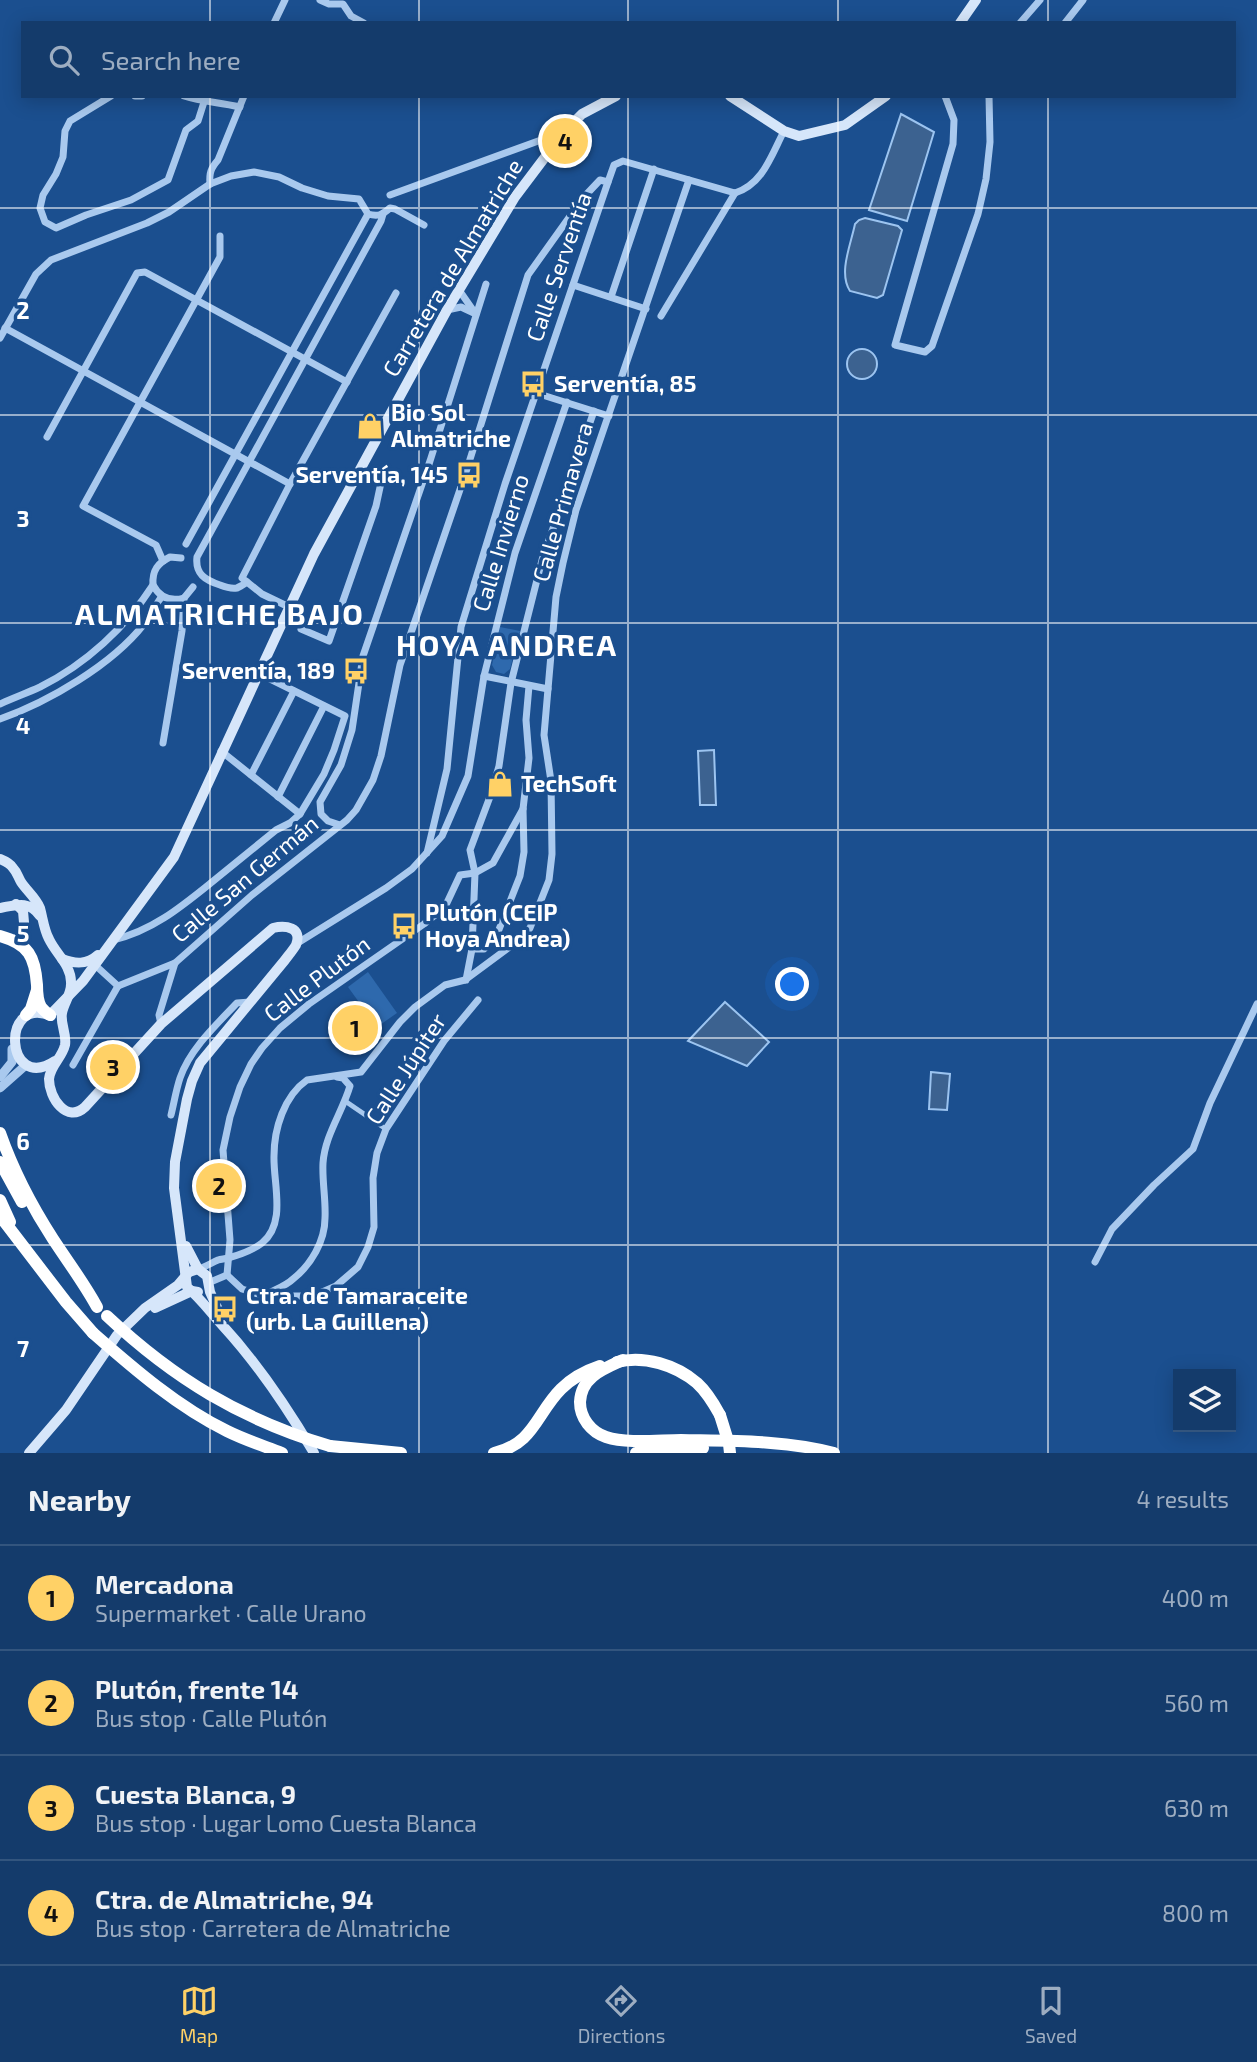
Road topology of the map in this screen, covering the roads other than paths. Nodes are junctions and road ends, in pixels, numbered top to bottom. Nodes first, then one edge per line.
1 (285, 0) edge
2 (320, 0) edge
3 (976, 0) edge
4 (1040, 0) edge
5 (1083, 0) edge
6 (275, 21) edge
7 (360, 21) edge
8 (961, 21) edge
9 (1023, 21) edge
10 (1067, 21) edge
11 (108, 98) edge
12 (190, 98) edge
13 (243, 98) edge
14 (612, 98) edge
15 (733, 98) edge
16 (883, 98) edge
17 (946, 98) edge
18 (989, 98) edge
19 (204, 103) junction
20 (240, 107) junction
21 (784, 131) junction
22 (564, 132) junction
23 (654, 169) junction
24 (689, 180) junction
25 (608, 182) junction
26 (210, 184) junction
27 (735, 193) junction
28 (390, 195) dead end
29 (368, 214) junction
30 (383, 214) junction
31 (424, 225) dead end
32 (220, 236) dead end
33 (486, 284) dead end
34 (573, 285) junction
35 (459, 290) junction
36 (396, 293) dead end
37 (611, 297) junction
38 (196, 300) junction
39 (646, 309) junction
40 (447, 310) junction
41 (476, 314) junction
42 (660, 316) dead end
43 (5, 328) junction
44 (0, 338) edge
45 (292, 352) junction
46 (306, 359) junction
47 (83, 371) junction
48 (346, 382) junction
49 (536, 393) junction
50 (140, 402) junction
51 (567, 402) junction
52 (594, 411) junction
53 (609, 416) junction
54 (47, 438) dead end
55 (236, 454) junction
56 (250, 462) junction
57 (382, 478) dead end
58 (290, 484) junction
59 (186, 544) dead end
60 (181, 558) dead end
61 (163, 561) junction
62 (247, 582) junction
63 (153, 585) junction
64 (193, 587) dead end
65 (162, 596) junction
66 (184, 598) junction
67 (289, 607) junction
68 (301, 629) dead end
69 (257, 673) junction
70 (484, 676) junction
71 (511, 683) junction
72 (529, 686) junction
73 (548, 690) junction
74 (294, 691) junction
75 (0, 704) edge
76 (324, 706) junction
77 (0, 719) edge
78 (163, 743) dead end
79 (221, 751) junction
80 (251, 775) junction
81 (278, 797) junction
82 (523, 810) junction
83 (300, 814) junction
84 (340, 825) junction
85 (427, 853) junction
86 (0, 859) edge
87 (475, 873) junction
88 (16, 904) junction
89 (0, 908) edge
90 (43, 922) junction
91 (4, 939) edge
92 (296, 943) junction
93 (110, 944) junction
94 (472, 949) junction
95 (62, 959) junction
96 (175, 963) junction
97 (95, 965) junction
98 (466, 980) junction
99 (118, 986) junction
100 (37, 990) junction
101 (69, 997) junction
102 (478, 1000) dead end
103 (250, 1002) junction
104 (1257, 1004) edge
105 (26, 1015) junction
106 (50, 1015) junction
107 (161, 1024) junction
108 (64, 1031) junction
109 (12, 1049) junction
110 (55, 1061) junction
111 (29, 1065) junction
112 (74, 1065) dead end
113 (10, 1072) junction
114 (0, 1076) edge
115 (333, 1076) junction
116 (49, 1080) junction
117 (0, 1088) edge
118 (345, 1101) junction
119 (171, 1115) dead end
120 (386, 1129) junction
121 (0, 1133) edge
122 (0, 1162) edge
123 (0, 1200) edge
124 (0, 1216) edge
125 (181, 1234) junction
126 (19, 1240) junction
127 (227, 1259) junction
128 (1095, 1262) dead end
129 (198, 1269) junction
130 (227, 1275) junction
131 (186, 1277) junction
132 (208, 1283) junction
133 (192, 1291) junction
134 (264, 1296) junction
135 (102, 1311) junction
136 (136, 1317) junction
137 (230, 1333) junction
138 (623, 1360) junction
139 (330, 1446) junction
140 (29, 1453) edge
141 (282, 1453) edge
142 (314, 1453) edge
143 (361, 1453) edge
144 (401, 1453) edge
145 (494, 1453) edge
146 (636, 1453) edge
147 (730, 1453) edge
148 (808, 1453) edge
149 (834, 1453) edge

1 - 6 street
2 - 7 street
3 - 8 main road
4 - 9 street
5 - 10 street
11 - 19 street
12 - 19 street
13 - 20 street
14 - 22 main road, Carretera de Almatriche
15 - 21 main road
16 - 21 main road
17 - 18 street
19 - 20 street
20 - 26 street
21 - 27 street
22 - 28 street
22 - 35 main road, Carretera de Almatriche
23 - 24 street
23 - 25 street
23 - 37 street
24 - 27 street
24 - 39 street, Calle Primavera
25 - 34 street, Calle Serventía
25 - 84 street, Calle Serventía
26 - 29 street
26 - 43 street
27 - 42 street
29 - 30 street
29 - 45 street
30 - 31 street
30 - 46 street
32 - 38 street
33 - 41 street
34 - 37 street
34 - 49 street, Calle Serventía
35 - 40 main road, Carretera de Almatriche
35 - 41 street
36 - 48 street
37 - 39 street
38 - 45 street
38 - 47 street
38 - 50 street
39 - 53 street, Calle Primavera
40 - 41 street
40 - 67 main road, Carretera de Almatriche
41 - 84 street
43 - 44 street
43 - 47 street
45 - 46 street
45 - 55 street
46 - 48 street
46 - 56 street
47 - 50 street
47 - 54 street
48 - 58 street
49 - 51 street
49 - 85 street, Calle Serventía
50 - 55 street
50 - 61 street
51 - 52 street
51 - 70 street, Calle Invierno
52 - 53 street
52 - 71 street
53 - 73 street, Calle Primavera
55 - 56 street
55 - 59 street
56 - 58 street
56 - 62 street
57 - 68 street
58 - 62 street
60 - 61 street
61 - 63 street
62 - 67 street
63 - 65 street
63 - 75 street
64 - 66 street
65 - 66 street
65 - 77 street
66 - 78 street
67 - 69 main road, Carretera de Almatriche
69 - 74 street
69 - 79 main road, Carretera de Almatriche
70 - 71 street
70 - 85 street, Calle Invierno
71 - 72 street
71 - 87 street
72 - 73 street
72 - 82 street
73 - 98 street, Calle Primavera
74 - 76 street
74 - 80 street
76 - 81 street
76 - 83 street
79 - 80 street
79 - 93 main road, Carretera de Almatriche
80 - 81 street
81 - 83 street
82 - 87 street
82 - 94 street
83 - 93 street
84 - 96 street, Calle San Germán
85 - 92 street
86 - 90 main road
87 - 94 street
87 - 127 street, Calle Plutón
88 - 89 main road
88 - 90 main road
88 - 91 main road
90 - 95 main road
91 - 100 highway
92 - 103 main road
92 - 107 main road
93 - 95 main road
93 - 97 main road, Carretera de Almatriche
94 - 98 street
95 - 101 main road
96 - 99 street, Calle San Germán
96 - 107 street, Calle San Germán
97 - 99 street
97 - 101 main road, Carretera de Almatriche
98 - 115 street, Calle Primavera
99 - 112 street
100 - 105 highway
100 - 106 highway
101 - 106 main road, Carretera de Almatriche
101 - 108 main road
102 - 120 street, Calle Júpiter
103 - 119 street
103 - 125 main road
104 - 128 street
105 - 106 main road
105 - 109 main road
106 - 108 main road
107 - 116 main road
108 - 110 main road
109 - 111 main road
109 - 113 street
110 - 111 main road
110 - 116 main road
111 - 113 street
111 - 116 main road
113 - 114 street
113 - 117 street
115 - 118 street
115 - 127 street
118 - 120 street
118 - 134 street
120 - 134 street, Calle Júpiter
121 - 135 highway
122 - 135 highway
123 - 126 highway
124 - 126 highway
125 - 129 main road
125 - 131 main road
126 - 141 highway, bridge
127 - 129 street
127 - 130 street, Calle Plutón
129 - 131 main road
129 - 132 main road
130 - 132 street
130 - 134 street
131 - 133 main road
131 - 136 main road
132 - 133 main road
132 - 137 main road
133 - 136 main road
133 - 137 main road
135 - 139 highway, bridge
136 - 140 main road
137 - 142 main road
138 - 145 highway
138 - 147 highway, bridge
138 - 149 highway
139 - 143 highway
139 - 144 highway
146 - 148 highway

